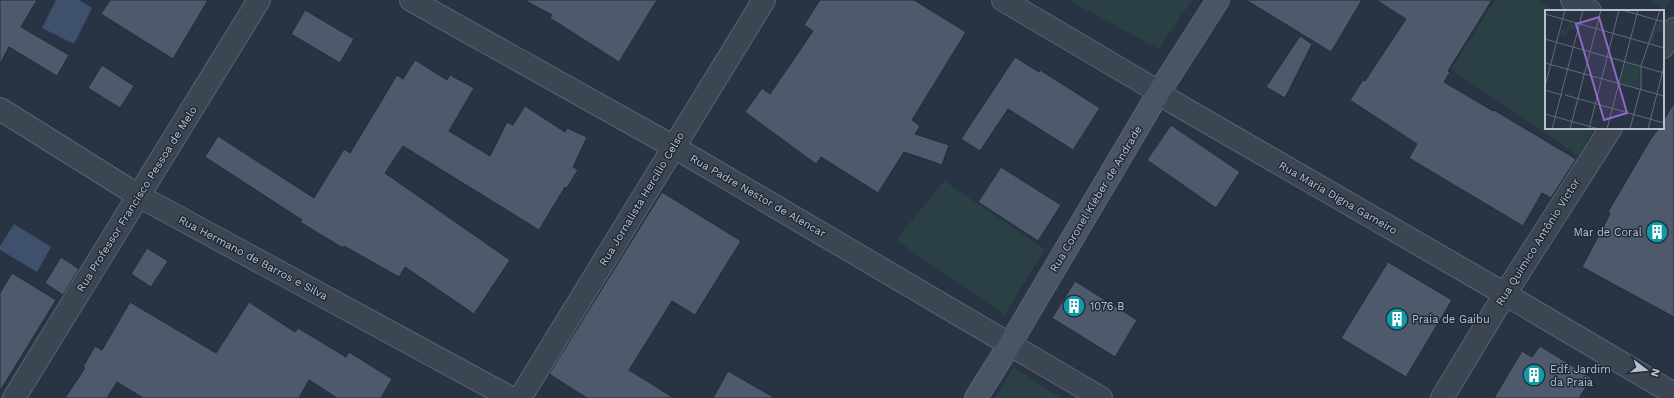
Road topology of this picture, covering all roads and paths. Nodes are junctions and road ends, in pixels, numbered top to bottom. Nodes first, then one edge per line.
1 (259, 0) edge
2 (411, 0) edge
3 (764, 0) edge
4 (1003, 0) edge
5 (1218, 0) edge
6 (1572, 0) edge
7 (1588, 10) edge
8 (1674, 29) edge
9 (1664, 45) edge
10 (1664, 56) edge
11 (1674, 62) edge
12 (1160, 92) junction
13 (0, 109) edge
14 (1610, 129) edge
15 (674, 147) junction
16 (139, 196) junction
17 (1505, 294) junction
18 (1010, 344) junction
19 (1674, 394) edge
20 (14, 398) edge
21 (511, 398) edge
22 (520, 398) edge
23 (976, 398) edge
24 (1101, 398) edge
25 (1442, 398) edge

1 - 16 street, Rua Professor Francisco Pessoa de Melo
2 - 15 street, Rua Padre Nestor de Alencar
3 - 15 street, Rua Jornalista Hercílio Celso
4 - 12 street, Rua Maria Digna Gameiro
5 - 12 main road, Rua Coronel Kléber de Andrade
6 - 7 street
8 - 9 street
10 - 11 street
12 - 17 street, Rua Maria Digna Gameiro
12 - 18 main road, Rua Coronel Kléber de Andrade
13 - 16 street, Rua Hermano de Barros e Silva
14 - 17 street, Rua Químico Antônio Victor
15 - 18 street, Rua Padre Nestor de Alencar
15 - 22 street, Rua Jornalista Hercílio Celso
16 - 20 street, Rua Professor Francisco Pessoa de Melo
16 - 21 street, Rua Hermano de Barros e Silva
17 - 19 street, Rua Maria Digna Gameiro
17 - 25 street, Rua Químico Antônio Victor
18 - 23 main road, Rua Coronel Kléber de Andrade
18 - 24 street, Rua Padre Nestor de Alencar

